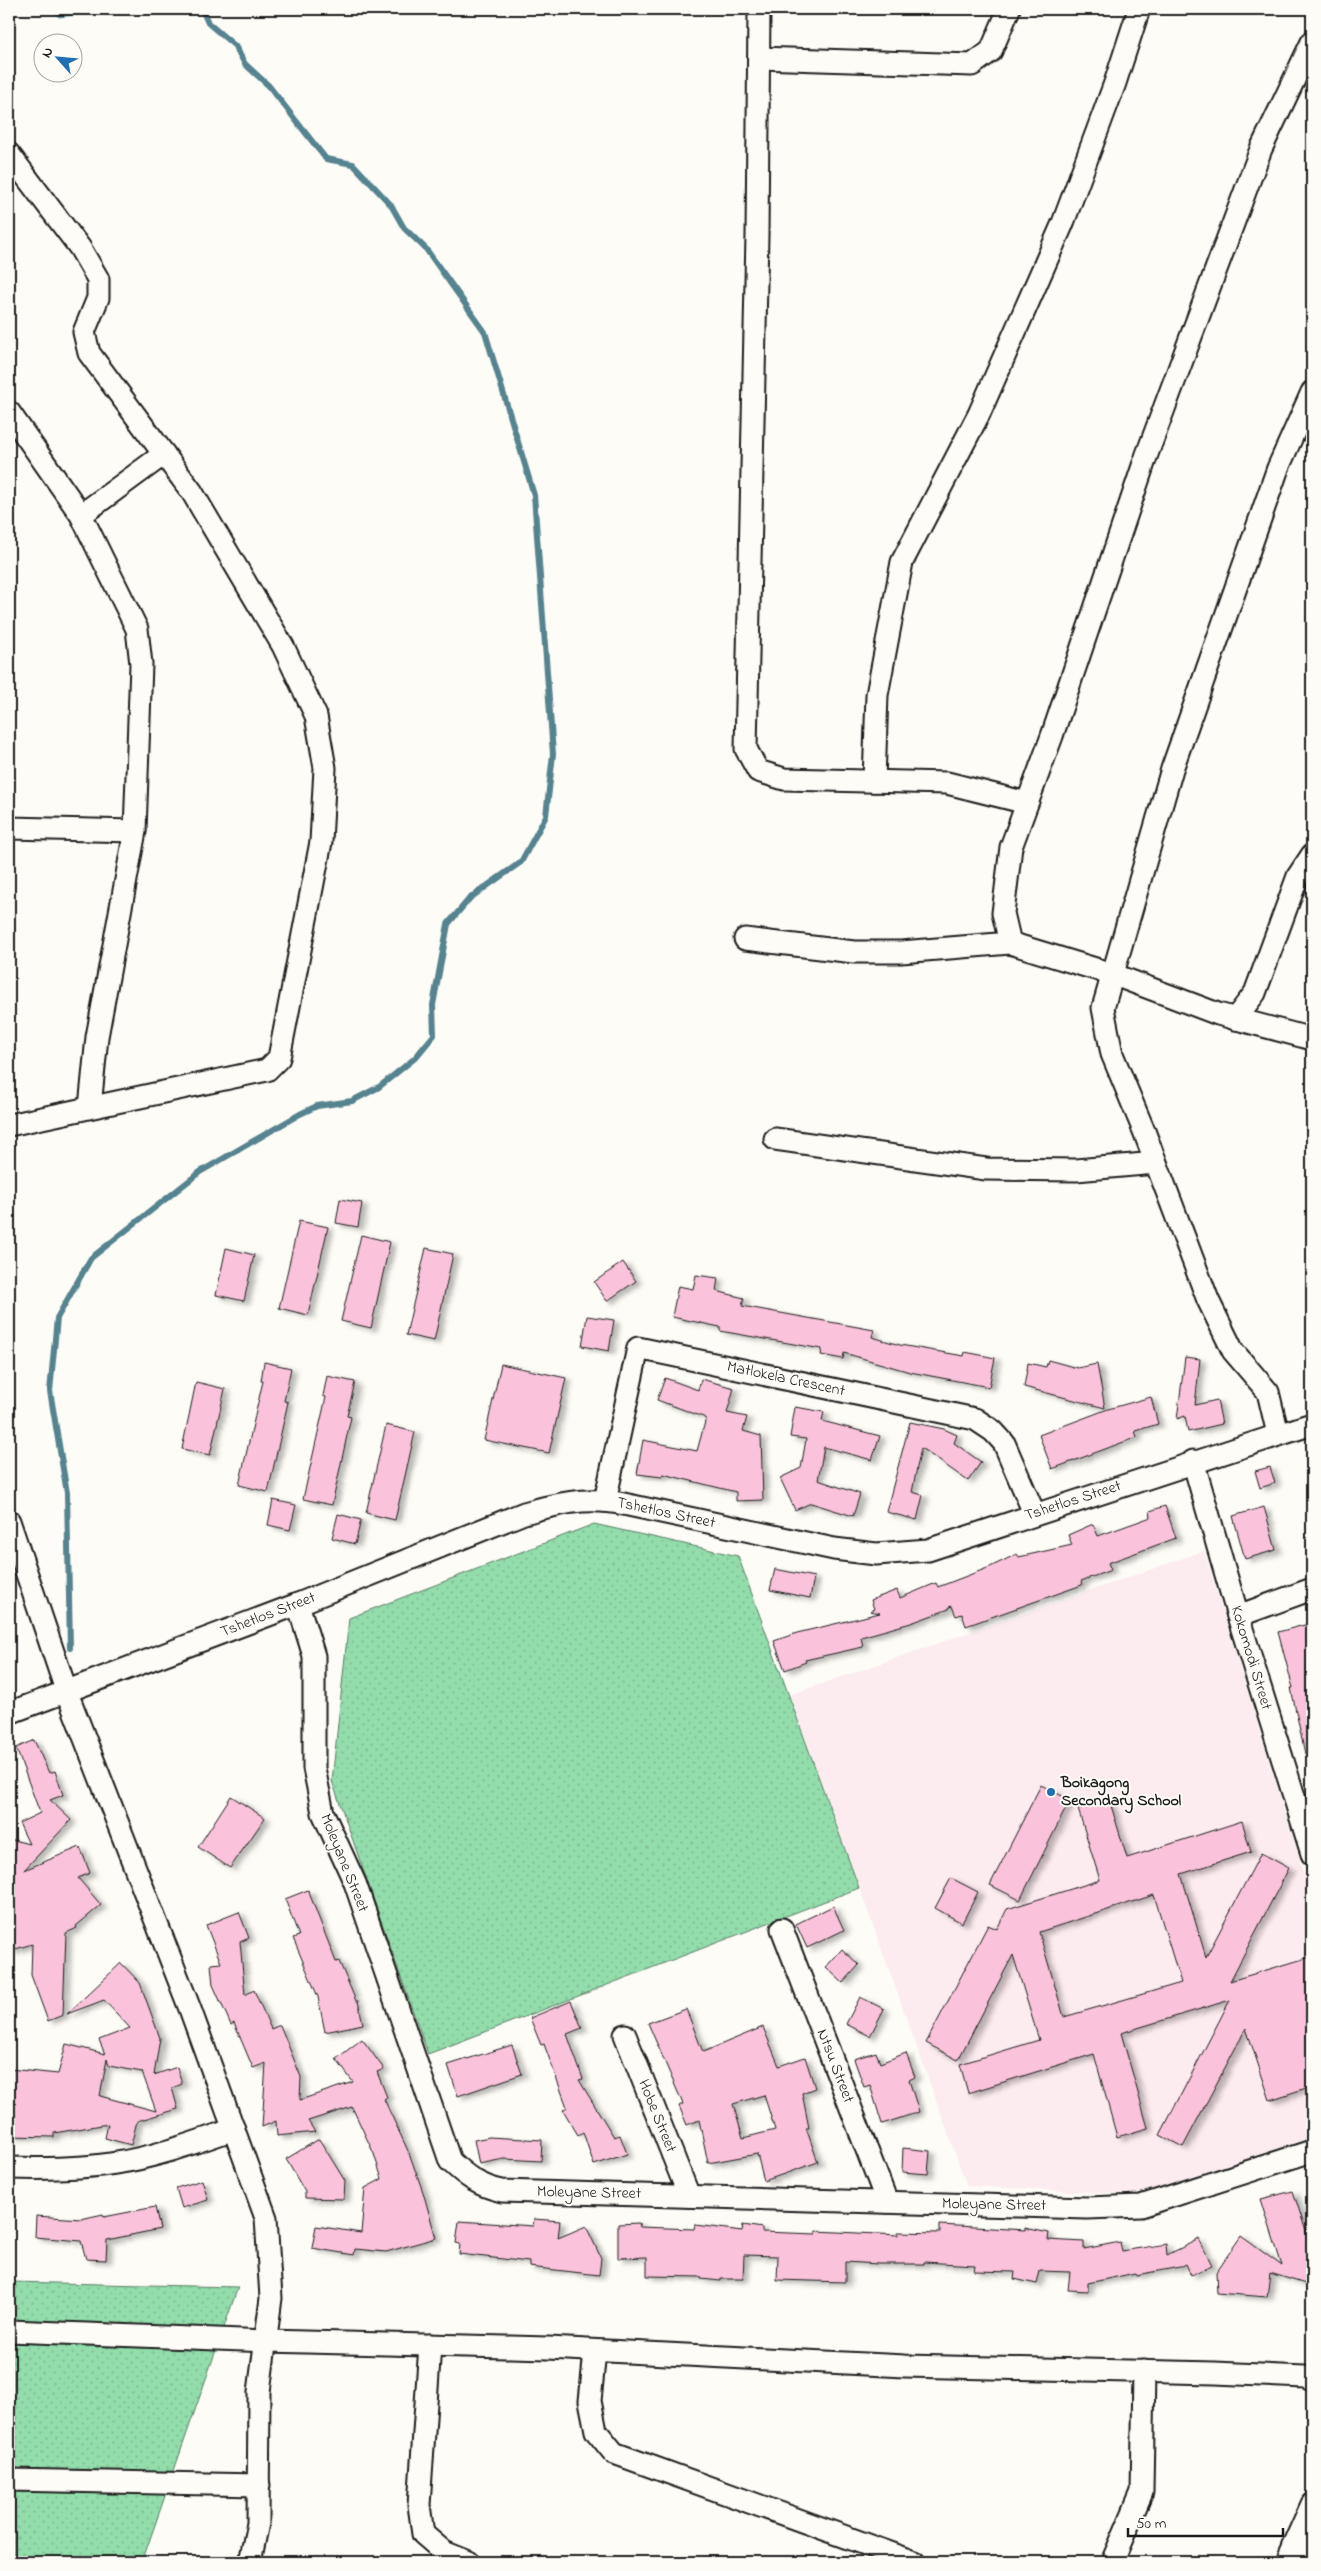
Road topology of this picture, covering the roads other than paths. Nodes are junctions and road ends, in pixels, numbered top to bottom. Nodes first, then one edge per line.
1 (759, 9) edge
2 (1009, 9) edge
3 (1139, 9) edge
4 (1312, 42) edge
5 (758, 58) junction
6 (9, 154) edge
7 (1312, 392) edge
8 (9, 412) edge
9 (164, 454) junction
10 (81, 515) junction
11 (874, 781) junction
12 (1027, 803) junction
13 (9, 828) edge
14 (135, 831) junction
15 (1312, 855) edge
16 (745, 939) dead end
17 (1010, 943) junction
18 (1112, 974) junction
19 (1235, 1019) junction
20 (1312, 1039) edge
21 (90, 1107) junction
22 (9, 1125) edge
23 (775, 1139) dead end
24 (1156, 1164) junction
25 (1312, 1424) edge
26 (1278, 1434) junction
27 (1193, 1461) junction
28 (605, 1501) junction
29 (1034, 1513) junction
30 (9, 1521) edge
31 (1312, 1589) edge
32 (298, 1604) junction
33 (1238, 1616) junction
34 (66, 1690) junction
35 (9, 1714) edge
36 (1312, 1854) edge
37 (782, 1929) dead end
38 (625, 2035) dead end
39 (234, 2129) junction
40 (1312, 2151) edge
41 (9, 2168) edge
42 (689, 2196) junction
43 (887, 2202) junction
44 (9, 2331) edge
45 (266, 2341) junction
46 (430, 2345) junction
47 (595, 2351) junction
48 (1144, 2371) junction
49 (1312, 2380) edge
50 (9, 2480) edge
51 (259, 2484) junction
52 (1312, 2504) edge
53 (1297, 2554) edge
54 (250, 2562) edge
55 (469, 2562) edge
56 (915, 2562) edge
57 (1112, 2562) edge

1 - 5 street
2 - 5 street
3 - 11 street
4 - 12 street
5 - 11 street
6 - 9 street
7 - 18 street
8 - 10 street
9 - 10 street
9 - 21 street
10 - 14 street
11 - 12 street
12 - 17 street
13 - 14 street
14 - 21 street
15 - 19 street
16 - 17 street
17 - 18 street
18 - 19 street
18 - 24 street
19 - 20 street
21 - 22 street
23 - 24 street
24 - 26 street
25 - 26 street, Tshetlos Street
26 - 27 street, Tshetlos Street
27 - 29 street, Tshetlos Street
27 - 33 street, Kokomodi Street
28 - 29 street, Tshetlos Street
28 - 29 street, Matlokela Crescent
28 - 32 street, Tshetlos Street
30 - 34 street
31 - 33 street
32 - 34 street, Tshetlos Street
32 - 42 street, Moleyane Street
33 - 36 street, Kokomodi Street
34 - 35 street, Tshetlos Street
34 - 39 street
37 - 43 street, Ntsu Street
38 - 42 street, Hobe Street
39 - 41 street
39 - 45 street
40 - 43 street, Moleyane Street
42 - 43 street, Moleyane Street
44 - 45 street
45 - 46 street
45 - 51 street
46 - 47 street
46 - 55 street
47 - 48 street
47 - 56 street
48 - 49 street
48 - 57 street
50 - 51 street
51 - 54 street
52 - 53 street

